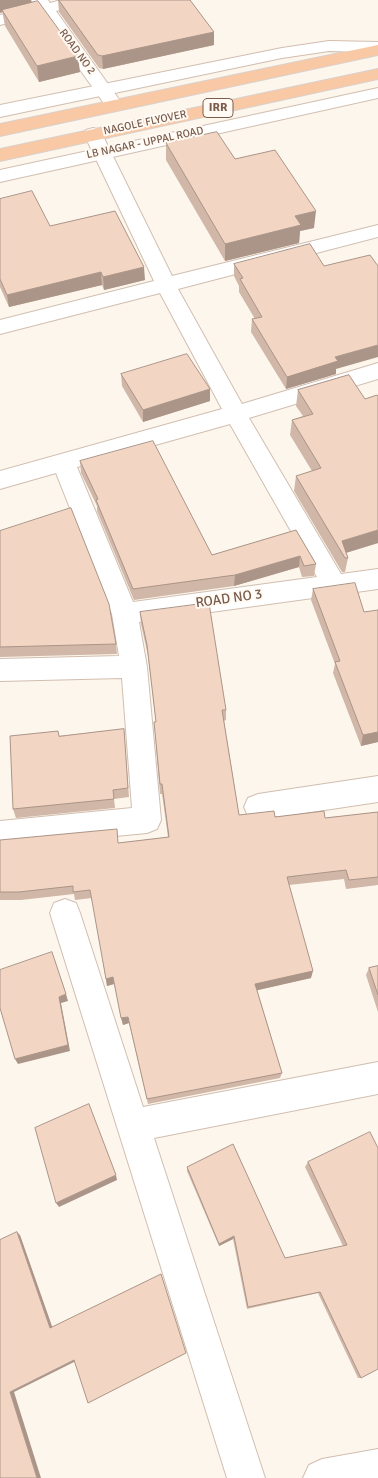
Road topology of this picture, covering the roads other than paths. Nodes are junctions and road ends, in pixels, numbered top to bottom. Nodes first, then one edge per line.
1 (82, 0) edge
2 (42, 5) edge
3 (0, 20) edge
4 (378, 48) edge
5 (378, 74) edge
6 (378, 93) edge
7 (109, 97) junction
8 (0, 111) edge
9 (0, 130) edge
10 (97, 144) junction
11 (0, 155) edge
12 (0, 176) edge
13 (378, 231) edge
14 (167, 285) junction
15 (0, 327) edge
16 (378, 372) edge
17 (235, 414) junction
18 (63, 462) junction
19 (0, 480) edge
20 (378, 579) edge
21 (334, 585) junction
22 (125, 614) junction
23 (134, 668) junction
24 (0, 670) edge
25 (378, 789) edge
26 (258, 807) dead end
27 (0, 834) edge
28 (64, 913) dead end
29 (378, 1078) edge
30 (134, 1125) junction
31 (378, 1468) edge
32 (246, 1478) edge
33 (322, 1478) edge

1 - 2 street
2 - 3 street
2 - 7 street, ROAD NO 2
4 - 7 highway, NAGOLE FLYOVER / IRR
5 - 10 highway, NAGOLE FLYOVER / IRR
6 - 10 street, LB NAGAR - UPPAL ROAD
7 - 8 street
7 - 9 highway, NAGOLE FLYOVER / IRR
10 - 11 highway, NAGOLE FLYOVER / IRR
10 - 12 street, LB NAGAR - UPPAL ROAD
10 - 14 street
13 - 14 street
14 - 15 street
14 - 17 street
16 - 17 street
17 - 18 street
17 - 21 street
18 - 19 street
18 - 22 street
20 - 21 street, ROAD NO 3
21 - 22 street, ROAD NO 3
22 - 23 street
23 - 24 street
23 - 27 street
25 - 26 street
28 - 30 street
29 - 30 street
30 - 32 street
31 - 33 street

